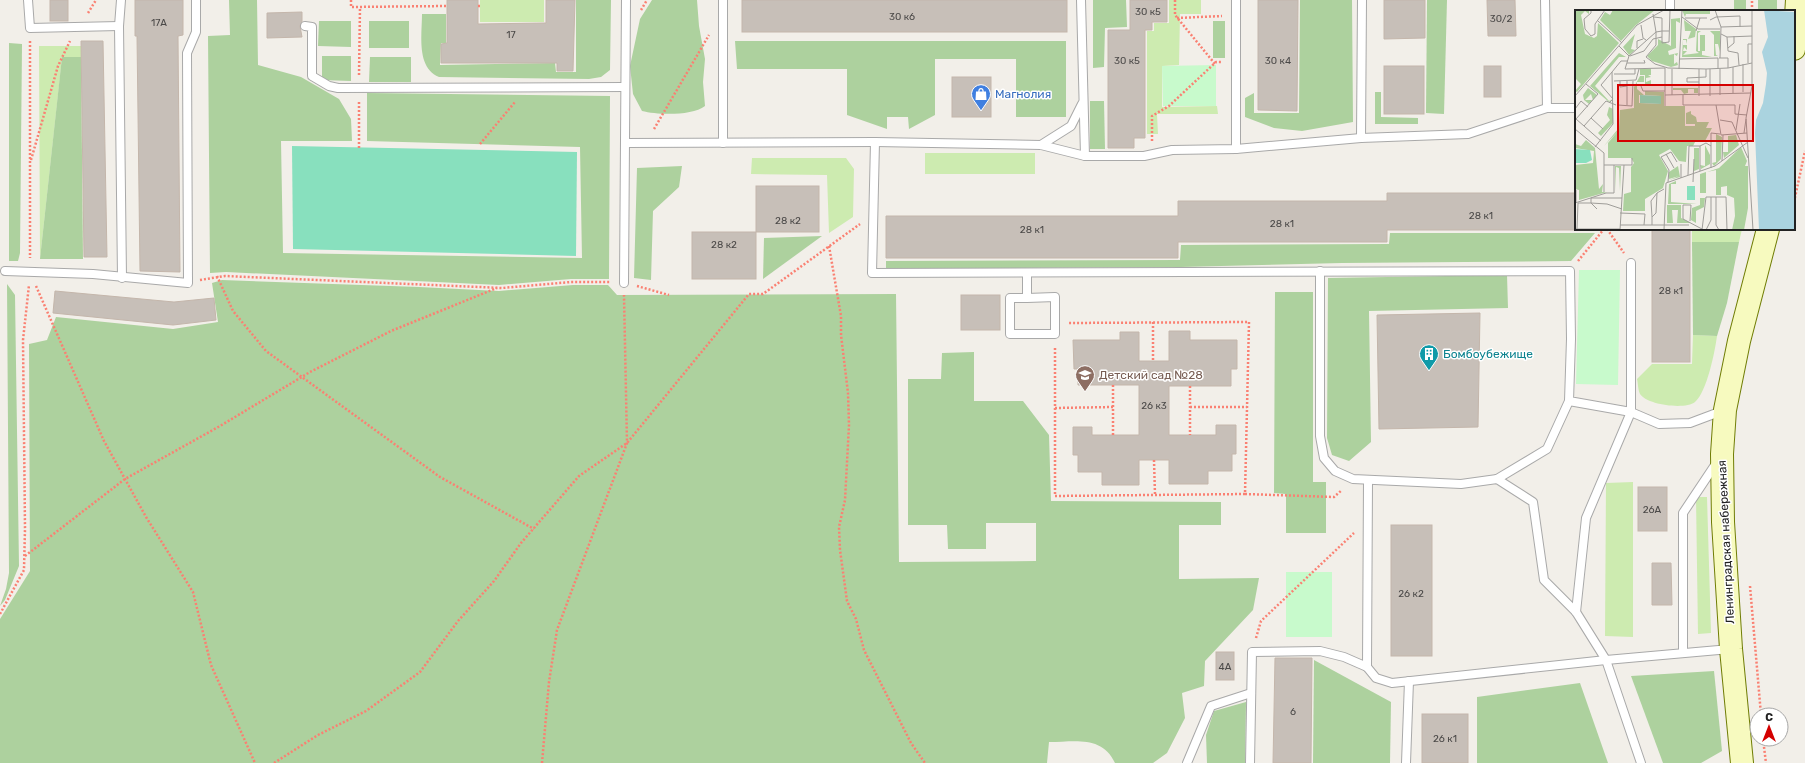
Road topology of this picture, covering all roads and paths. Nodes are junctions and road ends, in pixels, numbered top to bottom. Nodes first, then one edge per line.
1 (28, 0) edge
2 (121, 0) edge
3 (196, 0) edge
4 (351, 0) edge
5 (626, 0) edge
6 (723, 0) edge
7 (1081, 0) edge
8 (1175, 0) edge
9 (1236, 0) edge
10 (1362, 0) edge
11 (1545, 0) edge
12 (1797, 0) edge
13 (447, 6) dead end
14 (723, 10) junction
15 (1236, 16) junction
16 (1177, 18) junction
17 (119, 26) junction
18 (305, 26) dead end
19 (30, 28) junction
20 (1795, 33) edge
21 (1236, 61) junction
22 (1215, 64) junction
23 (58, 66) dead end
24 (527, 87) junction
25 (624, 87) junction
26 (1083, 100) junction
27 (1547, 108) junction
28 (1575, 108) edge
29 (1361, 138) junction
30 (875, 142) junction
31 (1146, 142) dead end
32 (625, 143) junction
33 (646, 143) junction
34 (723, 143) junction
35 (480, 144) dead end
36 (1041, 145) junction
37 (1236, 149) junction
38 (1805, 151) edge
39 (1085, 156) junction
40 (30, 164) junction
41 (1795, 198) edge
42 (873, 214) junction
43 (1603, 230) edge
44 (1608, 230) edge
45 (1768, 230) edge
46 (829, 246) junction
47 (1631, 262) joint
48 (5, 271) dead end
49 (1320, 271) junction
50 (1570, 271) junction
51 (30, 272) junction
52 (1027, 273) junction
53 (217, 276) junction
54 (122, 278) junction
55 (188, 283) junction
56 (624, 283) junction
57 (497, 288) junction
58 (669, 295) dead end
59 (1028, 298) junction
60 (1153, 322) junction
61 (1055, 323) junction
62 (1055, 334) junction
63 (1153, 361) dead end
64 (302, 377) junction
65 (1113, 385) dead end
66 (1190, 386) dead end
67 (1569, 401) junction
68 (1113, 407) junction
69 (1190, 407) junction
70 (1247, 407) junction
71 (1055, 408) junction
72 (1725, 410) junction
73 (1631, 412) junction
74 (1113, 435) dead end
75 (1190, 435) dead end
76 (626, 443) junction
77 (1722, 454) junction
78 (1154, 460) dead end
79 (125, 479) junction
80 (1353, 480) junction
81 (1497, 480) junction
82 (1368, 481) junction
83 (1245, 494) junction
84 (1155, 495) junction
85 (1367, 520) junction
86 (534, 529) junction
87 (25, 556) junction
88 (1749, 582) dead end
89 (1576, 612) junction
90 (0, 614) edge
91 (1731, 649) junction
92 (1252, 652) junction
93 (1683, 653) junction
94 (1606, 660) junction
95 (1367, 667) junction
96 (1409, 681) junction
97 (1251, 693) junction
98 (1760, 707) edge
99 (1764, 747) edge
100 (255, 763) edge
101 (274, 763) edge
102 (542, 763) edge
103 (925, 763) edge
104 (1187, 763) edge
105 (1250, 763) edge
106 (1406, 763) edge
107 (1642, 763) edge
108 (1742, 763) edge
109 (1766, 763) edge

1 - 19 lane
2 - 17 lane
3 - 55 lane
4 - 13 path
5 - 25 lane
6 - 14 lane
7 - 26 lane
8 - 16 path
9 - 15 lane
10 - 29 lane
11 - 27 lane
12 - 20 main road
14 - 33 path
14 - 34 lane
15 - 16 path
15 - 21 lane
16 - 22 path
17 - 19 lane
17 - 54 lane
18 - 24 lane
19 - 40 path
21 - 22 path
21 - 37 lane
22 - 31 path
23 - 40 path
24 - 25 lane
24 - 35 path
25 - 32 lane
26 - 36 lane
26 - 39 lane
27 - 28 lane
27 - 29 lane
29 - 37 lane
30 - 34 lane
30 - 36 lane
30 - 42 lane
32 - 33 lane
32 - 56 lane
33 - 34 lane
36 - 39 lane
37 - 39 lane
38 - 41 path
40 - 51 path
42 - 46 path
42 - 52 lane
43 - 50 path
44 - 47 path
45 - 72 main road, Ленинградская набережная
46 - 76 path
46 - 103 path
47 - 73 lane
48 - 51 lane
49 - 50 lane
49 - 52 lane
49 - 80 lane
50 - 67 lane
51 - 54 lane
51 - 79 path
51 - 87 path
52 - 59 lane
53 - 55 path
53 - 57 path
53 - 64 path
54 - 55 lane
56 - 57 path
56 - 58 path
56 - 76 path
57 - 64 path
59 - 61 lane
59 - 62 lane
60 - 61 path
60 - 63 path
60 - 70 path
61 - 62 lane
62 - 71 path
64 - 79 path
64 - 86 path
65 - 68 path
66 - 69 path
67 - 73 lane
67 - 81 lane
68 - 71 path
68 - 74 path
69 - 70 path
69 - 75 path
70 - 83 path
71 - 84 path
72 - 73 lane
72 - 77 main road, Ленинградская набережная
73 - 89 lane
76 - 86 path
76 - 102 path
77 - 91 main road, Ленинградская набережная
77 - 93 lane
78 - 84 path
79 - 87 path
79 - 100 path
80 - 82 lane
80 - 83 path
81 - 82 lane
81 - 89 lane
82 - 85 lane
83 - 84 path
85 - 92 path
85 - 95 lane
86 - 101 path
87 - 90 path
88 - 98 path
89 - 94 lane
91 - 93 lane
91 - 108 main road, Ленинградская набережная
92 - 95 lane
92 - 97 lane
93 - 94 lane
94 - 96 lane
94 - 107 lane
95 - 96 lane
96 - 106 lane
97 - 104 lane
97 - 105 lane
99 - 109 path

